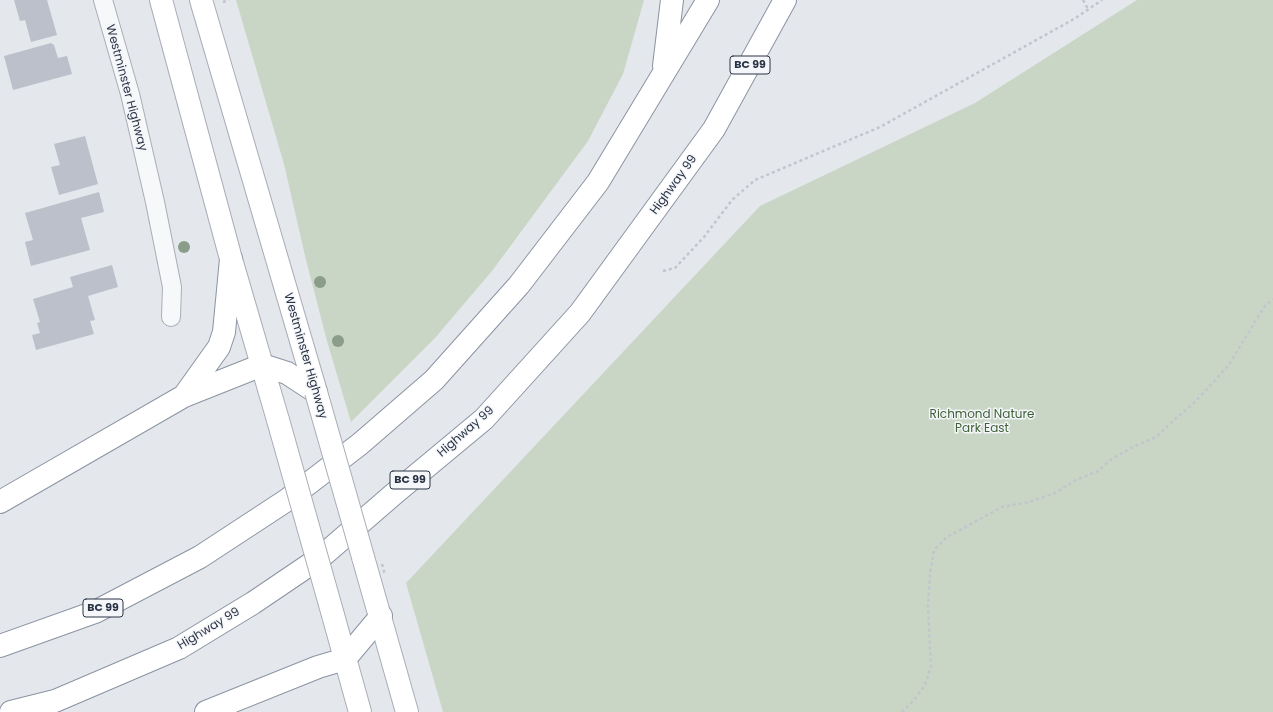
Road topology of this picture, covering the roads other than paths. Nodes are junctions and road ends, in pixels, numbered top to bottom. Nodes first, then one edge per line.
1 (103, 0) edge
2 (161, 0) edge
3 (201, 0) edge
4 (672, 0) edge
5 (708, 0) edge
6 (785, 0) edge
7 (798, 0) edge
8 (663, 73) junction
9 (714, 129) junction
10 (231, 259) junction
11 (171, 317) dead end
12 (262, 365) junction
13 (316, 392) junction
14 (184, 396) junction
15 (0, 502) edge
16 (380, 616) junction
17 (0, 646) edge
18 (344, 659) junction
19 (11, 712) edge
20 (206, 712) edge
21 (360, 712) edge
22 (407, 712) edge

1 - 11 street, Westminster Highway
2 - 10 main road
3 - 13 main road, Westminster Highway
4 - 8 main road
5 - 8 main road, BC 99
6 - 9 main road, Highway 99 / BC 99
7 - 9 main road
8 - 17 main road, BC 99
9 - 19 main road, Highway 99 / BC 99
10 - 12 main road
10 - 14 main road
12 - 13 main road
12 - 14 main road
12 - 18 main road, bridge
13 - 16 main road, Westminster Highway, bridge
14 - 15 main road
16 - 18 main road
16 - 22 main road, Westminster Highway
18 - 20 main road
18 - 21 main road

